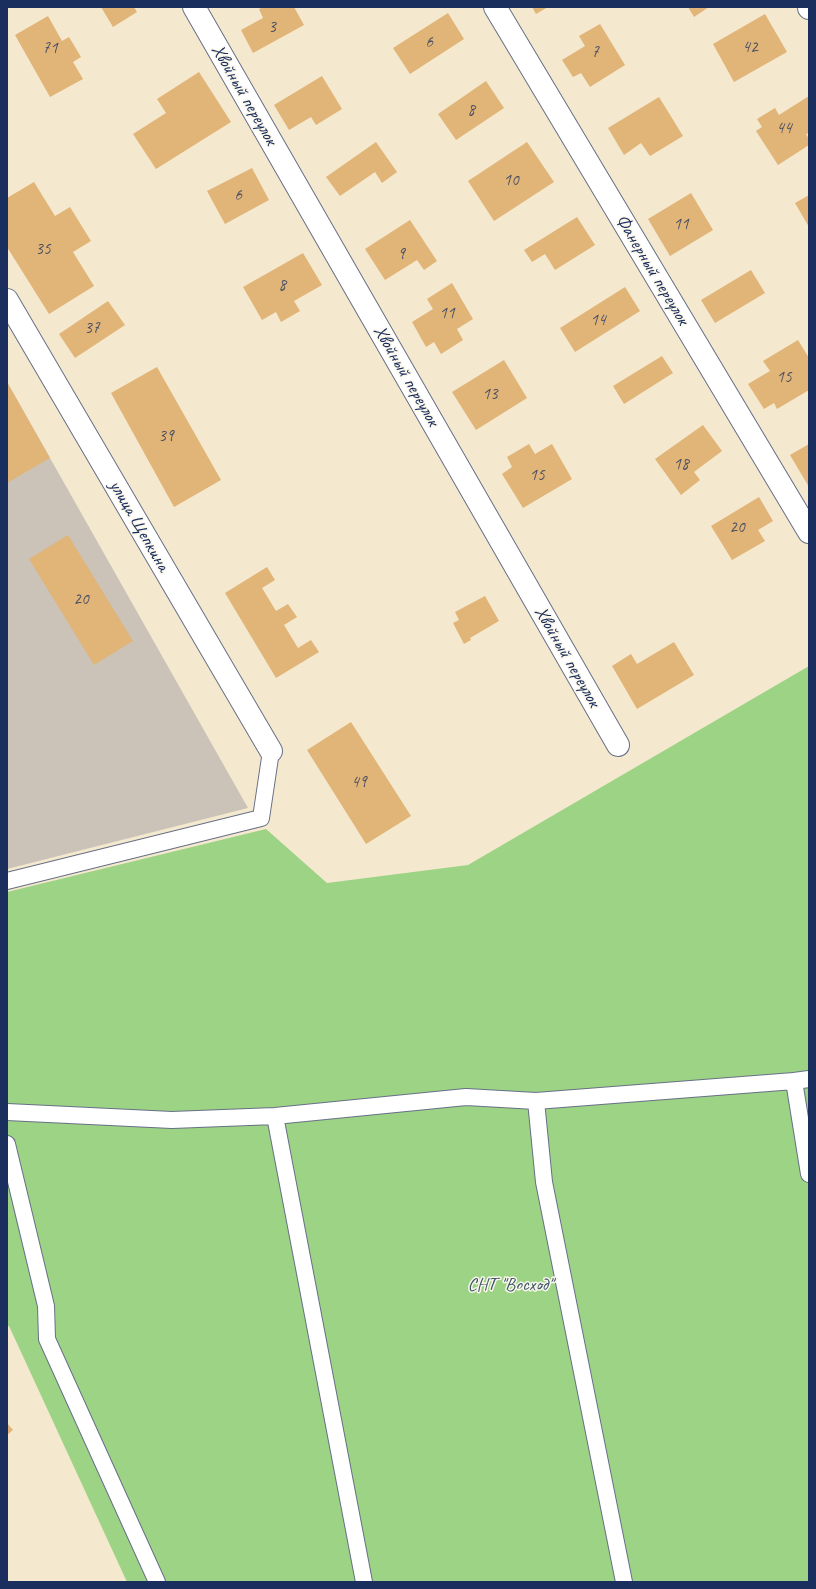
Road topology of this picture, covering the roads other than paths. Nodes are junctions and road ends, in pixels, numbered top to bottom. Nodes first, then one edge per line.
1 (194, 7) edge
2 (495, 7) edge
3 (7, 300) edge
4 (809, 532) edge
5 (618, 745) dead end
6 (271, 751) joint
7 (7, 881) edge
8 (802, 1080) edge
9 (536, 1101) junction
10 (7, 1112) edge
11 (275, 1116) junction
12 (7, 1144) edge
13 (809, 1174) edge
14 (157, 1582) edge
15 (364, 1582) edge
16 (624, 1582) edge

1 - 5 street, Хвойный переулок
2 - 4 street, Фанерный переулок
3 - 6 street, улица Щепкина
6 - 7 lane
8 - 9 lane
8 - 13 lane
9 - 11 lane
9 - 16 lane
10 - 11 lane
11 - 15 lane
12 - 14 lane

